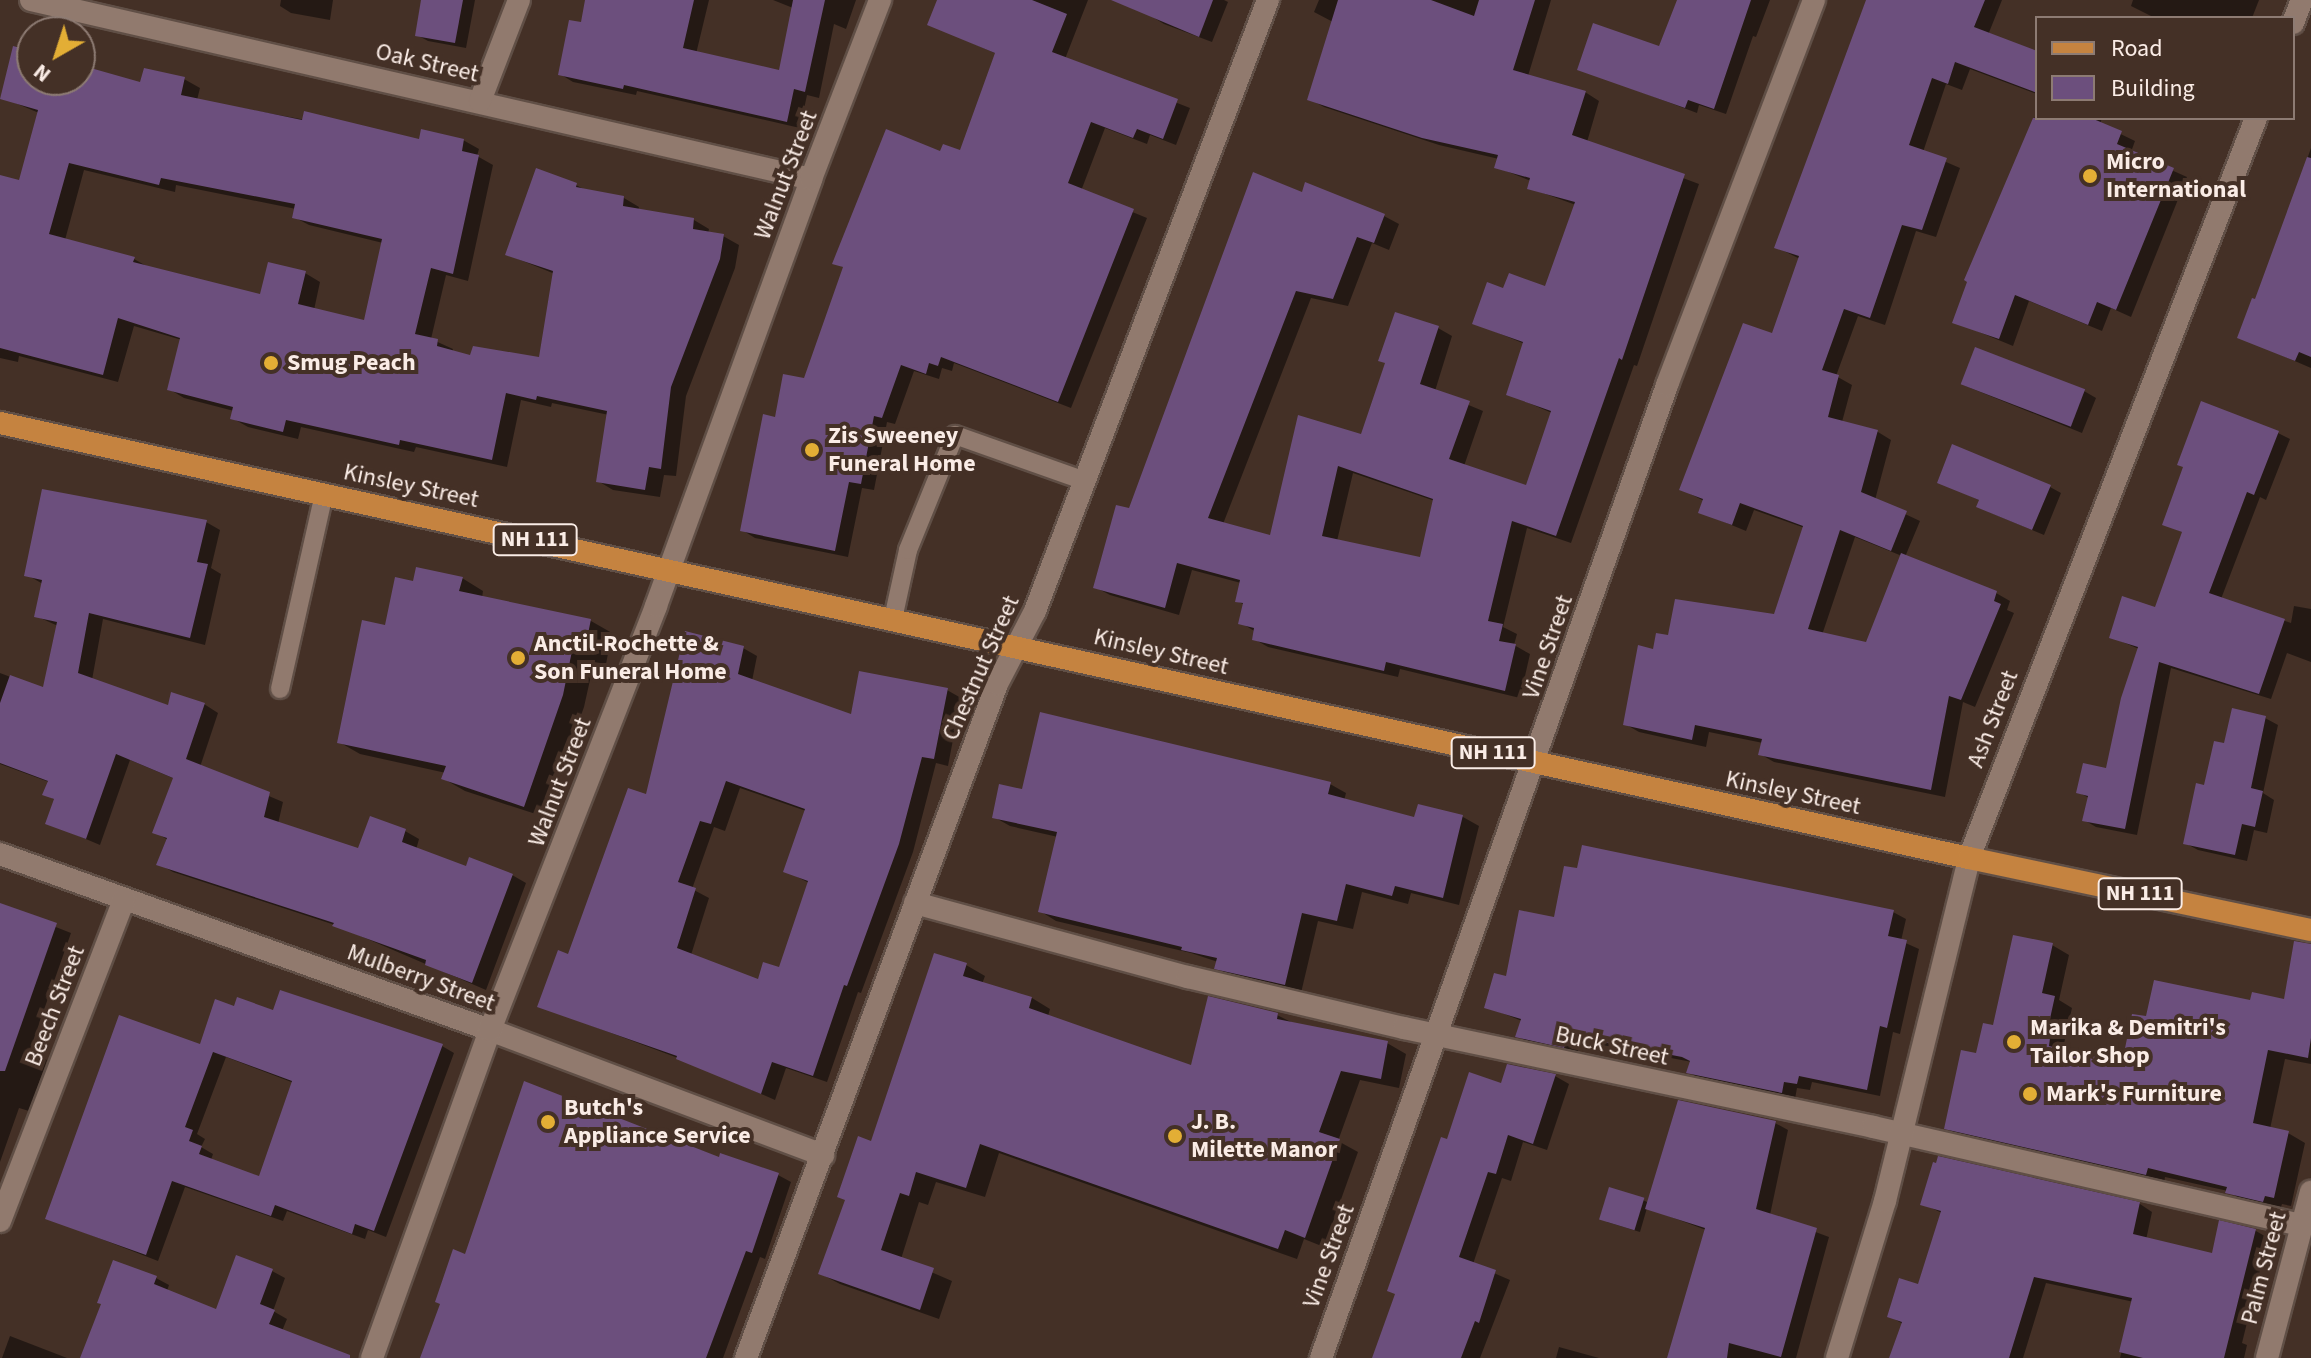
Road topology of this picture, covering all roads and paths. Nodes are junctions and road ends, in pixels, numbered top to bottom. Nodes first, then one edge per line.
1 (31, 0) edge
2 (519, 0) edge
3 (880, 0) edge
4 (1268, 0) edge
5 (1814, 0) edge
6 (480, 101) junction
7 (2255, 120) edge
8 (811, 179) junction
9 (0, 423) edge
10 (1085, 481) junction
11 (324, 494) junction
12 (670, 569) junction
13 (893, 619) junction
14 (1016, 646) junction
15 (280, 689) dead end
16 (1534, 762) junction
17 (0, 854) edge
18 (1969, 858) junction
19 (124, 899) junction
20 (915, 903) junction
21 (2311, 930) edge
22 (490, 1030) junction
23 (1436, 1034) junction
24 (1902, 1134) junction
25 (823, 1155) junction
26 (2311, 1192) edge
27 (0, 1221) edge
28 (2302, 1225) junction
29 (372, 1358) edge
30 (746, 1358) edge
31 (1321, 1358) edge
32 (1837, 1358) edge
33 (2267, 1358) edge

1 - 6 street, Oak Street
2 - 6 street
3 - 8 street, Walnut Street
4 - 10 street, Chestnut Street
5 - 16 street, Vine Street
6 - 8 street, Oak Street
7 - 18 street, Ash Street
8 - 12 street, Walnut Street
9 - 11 main road, Kinsley Street / NH 111
10 - 13 lane
10 - 14 street, Chestnut Street
11 - 12 main road, Kinsley Street / NH 111
11 - 15 lane
12 - 13 main road, Kinsley Street / NH 111
12 - 22 street, Walnut Street
13 - 14 main road, Kinsley Street / NH 111
14 - 16 main road, Kinsley Street / NH 111
14 - 20 street, Chestnut Street
16 - 18 main road, Kinsley Street / NH 111
16 - 23 street, Vine Street
17 - 19 street, Mulberry Street
18 - 21 main road, Kinsley Street / NH 111
18 - 24 street, Ash Street
19 - 22 street, Mulberry Street
19 - 27 street, Beech Street
20 - 23 street, Buck Street
20 - 25 street, Chestnut Street
22 - 25 street, Mulberry Street
22 - 29 street, Walnut Street
23 - 24 street, Buck Street
23 - 31 street, Vine Street
24 - 28 street, Buck Street
24 - 32 street, Ash Street
25 - 30 street, Chestnut Street
26 - 28 street, Palm Street
28 - 33 street, Palm Street

